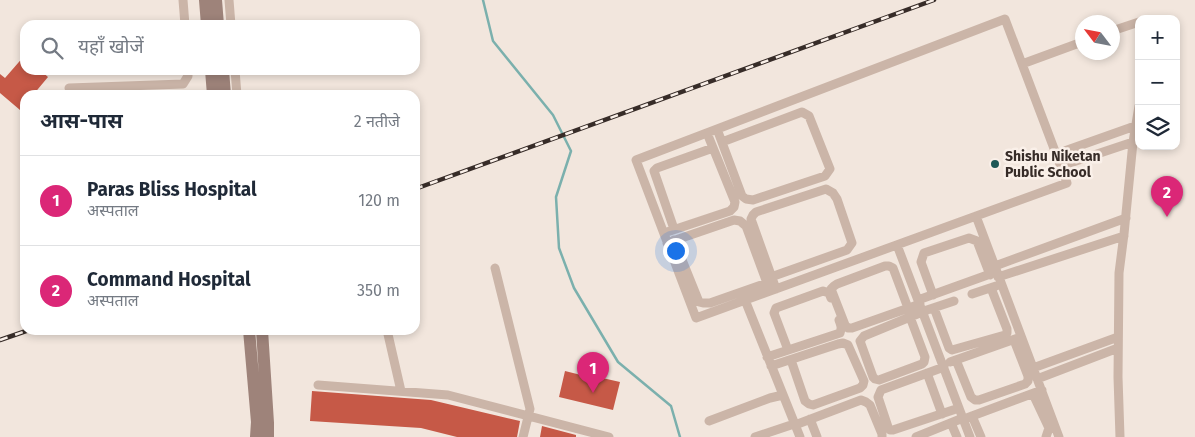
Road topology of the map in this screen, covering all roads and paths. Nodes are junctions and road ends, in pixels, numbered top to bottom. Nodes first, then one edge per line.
1 (183, 0) edge
2 (205, 0) edge
3 (216, 0) edge
4 (229, 0) edge
5 (185, 20) edge
6 (207, 20) edge
7 (218, 20) edge
8 (231, 20) edge
9 (1135, 23) edge
10 (1120, 28) edge
11 (1075, 45) edge
12 (1022, 64) junction
13 (188, 75) edge
14 (212, 75) edge
15 (223, 75) edge
16 (235, 75) edge
17 (69, 88) dead end
18 (213, 90) edge
19 (224, 90) edge
20 (237, 90) edge
21 (1135, 126) joint
22 (717, 129) junction
23 (707, 133) junction
24 (722, 142) junction
25 (1133, 142) junction
26 (713, 148) junction
27 (1056, 154) junction
28 (1061, 166) junction
29 (976, 216) junction
30 (1126, 218) junction
31 (674, 229) junction
32 (664, 233) junction
33 (1124, 236) junction
34 (671, 242) junction
35 (897, 245) junction
36 (494, 268) dead end
37 (996, 275) junction
38 (771, 285) junction
39 (991, 288) junction
40 (972, 294) dead end
41 (933, 295) junction
42 (745, 300) junction
43 (954, 301) dead end
44 (920, 305) junction
45 (908, 308) junction
46 (934, 308) junction
47 (910, 317) junction
48 (250, 335) edge
49 (262, 335) edge
50 (388, 335) edge
51 (1118, 337) junction
52 (1018, 339) junction
53 (1118, 348) junction
54 (788, 350) junction
55 (767, 357) junction
56 (791, 360) junction
57 (956, 360) junction
58 (771, 366) junction
59 (943, 366) junction
60 (1033, 368) junction
61 (927, 373) junction
62 (1037, 379) junction
63 (318, 385) dead end
64 (401, 391) junction
65 (1038, 392) junction
66 (783, 395) junction
67 (959, 408) junction
68 (942, 414) junction
69 (528, 415) junction
70 (966, 418) junction
71 (810, 419) junction
72 (709, 421) dead end
73 (951, 423) junction
74 (794, 424) junction
75 (256, 437) edge
76 (268, 437) edge
77 (522, 437) edge
78 (609, 437) edge
79 (755, 437) edge
80 (800, 437) edge
81 (817, 437) edge
82 (882, 437) edge
83 (916, 437) edge
84 (957, 437) edge
85 (970, 437) edge
86 (982, 437) edge
87 (1046, 437) edge
88 (1059, 437) edge
89 (1120, 437) edge

1 - 5 street
2 - 6 street
3 - 7 street
4 - 8 street
9 - 10 street
11 - 12 street
12 - 22 street
12 - 27 street
13 - 17 street
14 - 18 street
15 - 19 street
16 - 20 street
21 - 25 street
21 - 27 street
22 - 23 street
22 - 24 street
23 - 26 street
23 - 32 street
24 - 24 street
25 - 28 street
25 - 30 street
26 - 31 street
26 - 31 street
27 - 28 street
28 - 29 street
29 - 35 street
29 - 37 street
30 - 33 street
30 - 37 street
31 - 32 street
32 - 34 street
33 - 37 street
33 - 51 street
34 - 38 street
34 - 38 street
34 - 42 street
35 - 38 street
35 - 44 street
36 - 69 street
37 - 39 street
37 - 41 street
37 - 41 street
37 - 52 street
38 - 38 street
38 - 42 street
39 - 40 street
39 - 46 street
41 - 44 street
42 - 55 street
43 - 46 street
44 - 45 street
44 - 46 street
44 - 47 street
44 - 59 street
45 - 45 street
47 - 47 street
48 - 75 street
49 - 76 street
50 - 64 street
51 - 53 street
51 - 60 street
52 - 57 street
52 - 57 street
52 - 60 street
53 - 62 street
53 - 89 street
54 - 54 street
54 - 55 street
55 - 58 street
56 - 56 street
56 - 58 street
57 - 59 street
58 - 66 street
59 - 61 street
59 - 67 street
60 - 62 street
61 - 68 street
61 - 68 street
62 - 65 street
63 - 64 street
64 - 69 street
65 - 70 street
65 - 87 street
65 - 88 street
66 - 72 street
66 - 74 street
67 - 68 street
67 - 70 street
69 - 77 street
69 - 78 street
70 - 73 street
70 - 85 street
70 - 86 street
71 - 74 street
71 - 81 street
71 - 82 street
73 - 83 street
73 - 84 street
74 - 79 street
74 - 80 street

